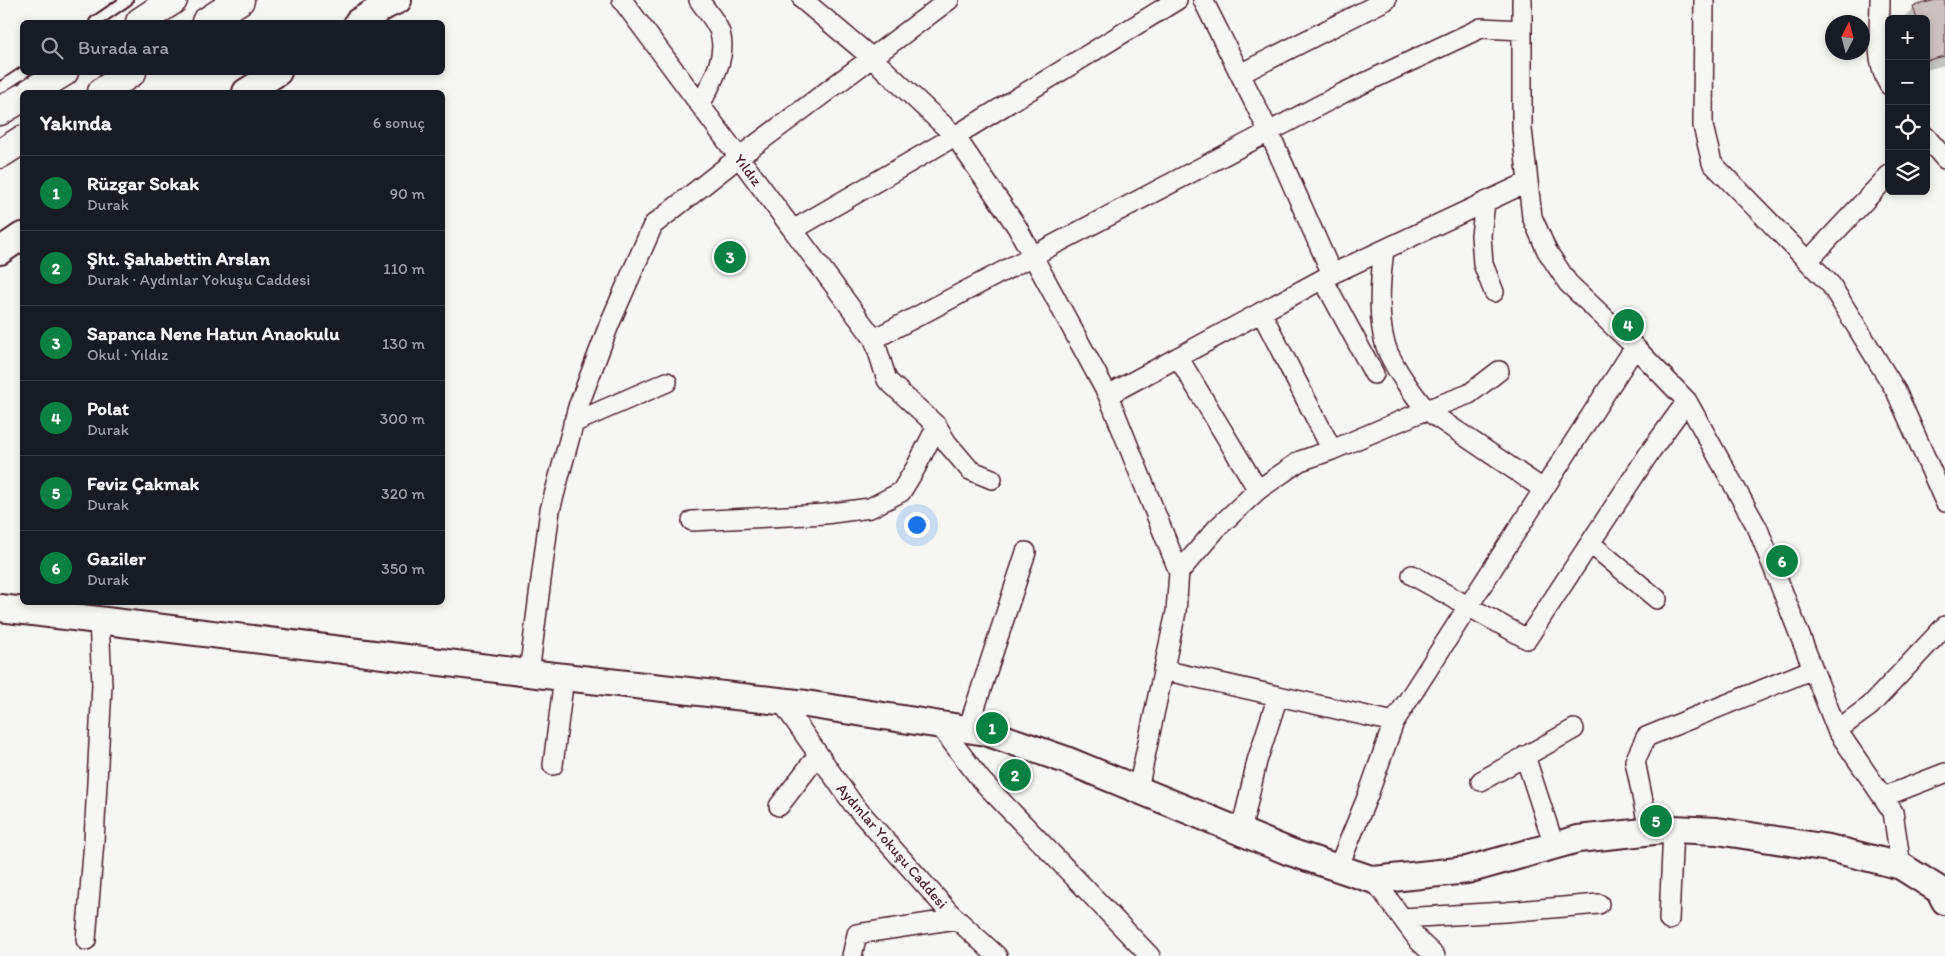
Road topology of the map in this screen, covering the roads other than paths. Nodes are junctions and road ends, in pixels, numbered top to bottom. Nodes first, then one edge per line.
1 (127, 0) edge
2 (173, 0) edge
3 (240, 0) edge
4 (398, 0) edge
5 (622, 0) edge
6 (699, 0) edge
7 (804, 0) edge
8 (948, 0) edge
9 (1178, 0) edge
10 (1204, 0) edge
11 (1386, 0) edge
12 (1522, 0) edge
13 (1704, 0) edge
14 (1880, 0) edge
15 (98, 20) edge
16 (143, 20) edge
17 (209, 20) edge
18 (361, 20) edge
19 (1522, 30) junction
20 (872, 58) junction
21 (1240, 74) junction
22 (20, 75) edge
23 (59, 75) edge
24 (128, 75) edge
25 (273, 75) edge
26 (1885, 79) edge
27 (0, 88) edge
28 (34, 90) edge
29 (105, 90) edge
30 (249, 90) edge
31 (20, 99) edge
32 (700, 105) junction
33 (0, 111) edge
34 (1269, 132) junction
35 (955, 136) junction
36 (20, 141) edge
37 (1930, 142) edge
38 (0, 154) edge
39 (739, 157) junction
40 (1945, 159) edge
41 (1885, 178) edge
42 (1528, 182) junction
43 (1485, 203) junction
44 (793, 230) junction
45 (20, 237) edge
46 (1384, 250) junction
47 (0, 251) edge
48 (1033, 256) junction
49 (1808, 262) junction
50 (1327, 277) junction
51 (1494, 292) dead end
52 (1261, 312) junction
53 (874, 339) junction
54 (1635, 347) junction
55 (1178, 357) junction
56 (1499, 371) dead end
57 (1374, 374) dead end
58 (667, 382) dead end
59 (1108, 395) junction
60 (1687, 402) junction
61 (1426, 410) junction
62 (573, 423) junction
63 (937, 426) junction
64 (1332, 450) junction
65 (992, 479) dead end
66 (1543, 489) junction
67 (1258, 490) junction
68 (1945, 502) edge
69 (692, 521) dead end
70 (1590, 543) junction
71 (1026, 552) dead end
72 (1180, 572) junction
73 (1412, 575) dead end
74 (1657, 599) dead end
75 (1468, 607) junction
76 (0, 608) edge
77 (99, 620) junction
78 (1945, 626) edge
79 (1813, 669) junction
80 (1164, 670) junction
81 (529, 673) junction
82 (564, 677) junction
83 (1278, 696) junction
84 (781, 702) junction
85 (1394, 722) junction
86 (939, 725) junction
87 (968, 729) junction
88 (1574, 729) dead end
89 (1837, 730) junction
90 (818, 755) junction
91 (1525, 756) junction
92 (553, 765) dead end
93 (1945, 773) edge
94 (1481, 781) dead end
95 (1138, 789) junction
96 (1882, 797) junction
97 (779, 806) dead end
98 (1661, 830) junction
99 (1241, 832) junction
100 (1554, 845) junction
101 (1901, 866) junction
102 (1338, 868) junction
103 (1374, 880) junction
104 (1945, 901) edge
105 (1599, 904) dead end
106 (1402, 918) junction
107 (956, 919) junction
108 (1670, 920) dead end
109 (86, 940) dead end
110 (852, 956) edge
111 (997, 956) edge
112 (1150, 956) edge
113 (1435, 956) edge

1 - 15 lane
2 - 16 highway
3 - 17 highway
4 - 18 street
5 - 32 street, Yıldız
6 - 32 street
7 - 20 street
8 - 20 street
9 - 35 street
10 - 21 street
11 - 21 street
12 - 19 street
13 - 49 street
14 - 26 street
19 - 34 street
19 - 42 street
20 - 35 street
20 - 39 street
21 - 34 street
22 - 27 lane
23 - 28 highway
24 - 29 highway
25 - 30 street
31 - 33 highway
32 - 39 street, Yıldız
34 - 48 street
34 - 50 street
35 - 44 street
35 - 48 street
36 - 38 highway
37 - 40 street
39 - 44 street, Yıldız
39 - 62 street
41 - 49 street
42 - 43 street
42 - 54 street
43 - 46 street
43 - 51 street
44 - 53 street, Yıldız
45 - 47 street
46 - 50 street
46 - 61 street
48 - 53 street
48 - 59 street
49 - 68 street
50 - 52 street
50 - 57 street
52 - 55 street
52 - 64 street
53 - 63 street, Yıldız
54 - 60 street
54 - 66 street
55 - 59 street
55 - 67 street
56 - 61 street
58 - 62 street
59 - 72 street
60 - 70 street
60 - 79 street
61 - 64 street
61 - 66 street
62 - 81 street
63 - 65 street, Yıldız
63 - 69 street
64 - 67 street
66 - 75 street
67 - 72 street
70 - 74 street
70 - 75 street
71 - 87 street
72 - 80 street
73 - 75 street
75 - 85 street
76 - 77 street
77 - 81 street
77 - 109 street
78 - 89 street
79 - 89 street
79 - 98 street
80 - 83 street
80 - 95 street
81 - 82 street
82 - 84 street
82 - 92 street
83 - 85 street
83 - 99 street
84 - 86 street
84 - 90 street, Aydınlar Yokuşu Caddesi
85 - 102 street
86 - 87 street
86 - 112 street
87 - 95 street
88 - 91 street
89 - 96 street
90 - 97 street
90 - 107 street, Aydınlar Yokuşu Caddesi
91 - 94 street
91 - 100 street
93 - 96 street
95 - 99 street
96 - 101 street
98 - 100 street
98 - 101 street
98 - 108 street
99 - 102 street
100 - 103 street
101 - 104 street
102 - 103 street
103 - 106 street
105 - 106 street
106 - 113 street
107 - 110 street
107 - 111 street, Aydınlar Yokuşu Caddesi

